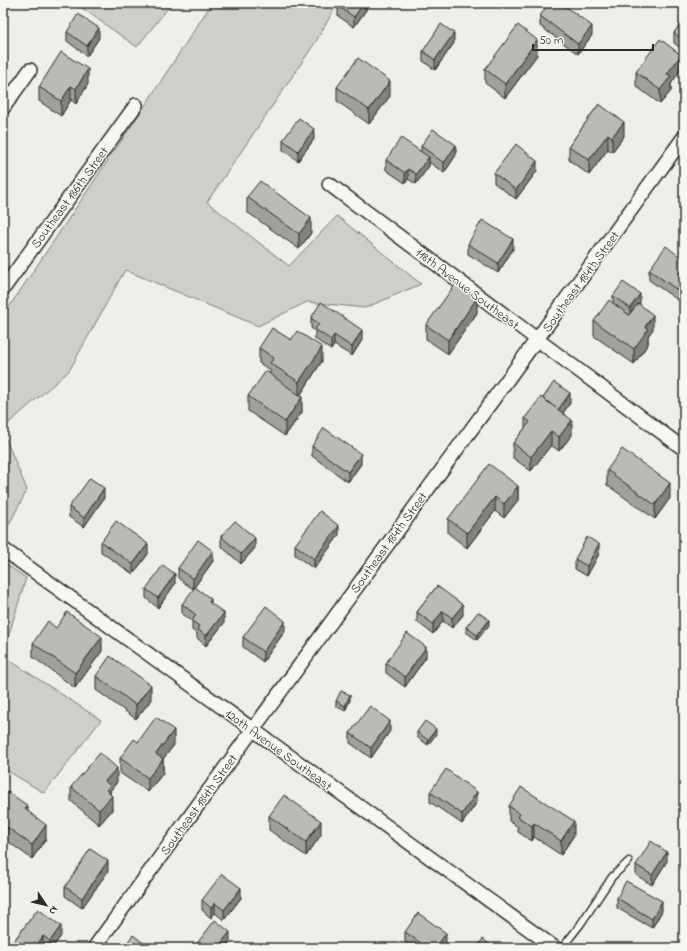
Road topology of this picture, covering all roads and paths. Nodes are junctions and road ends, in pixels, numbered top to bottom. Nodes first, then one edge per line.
1 (30, 70) dead end
2 (136, 104) dead end
3 (3, 108) edge
4 (684, 137) edge
5 (329, 184) dead end
6 (3, 289) edge
7 (537, 340) junction
8 (684, 449) edge
9 (3, 549) edge
10 (252, 729) junction
11 (629, 861) dead end
12 (94, 948) edge
13 (555, 948) edge
14 (562, 948) edge

1 - 3 street
2 - 6 street, Southeast 186th Street
4 - 7 street, Southeast 184th Street
5 - 7 street, 118th Avenue Southeast
7 - 8 street, 118th Avenue Southeast
7 - 10 street, Southeast 184th Street
9 - 10 street, 120th Avenue Southeast
10 - 12 street, Southeast 184th Street
10 - 13 street, 120th Avenue Southeast
11 - 14 lane

